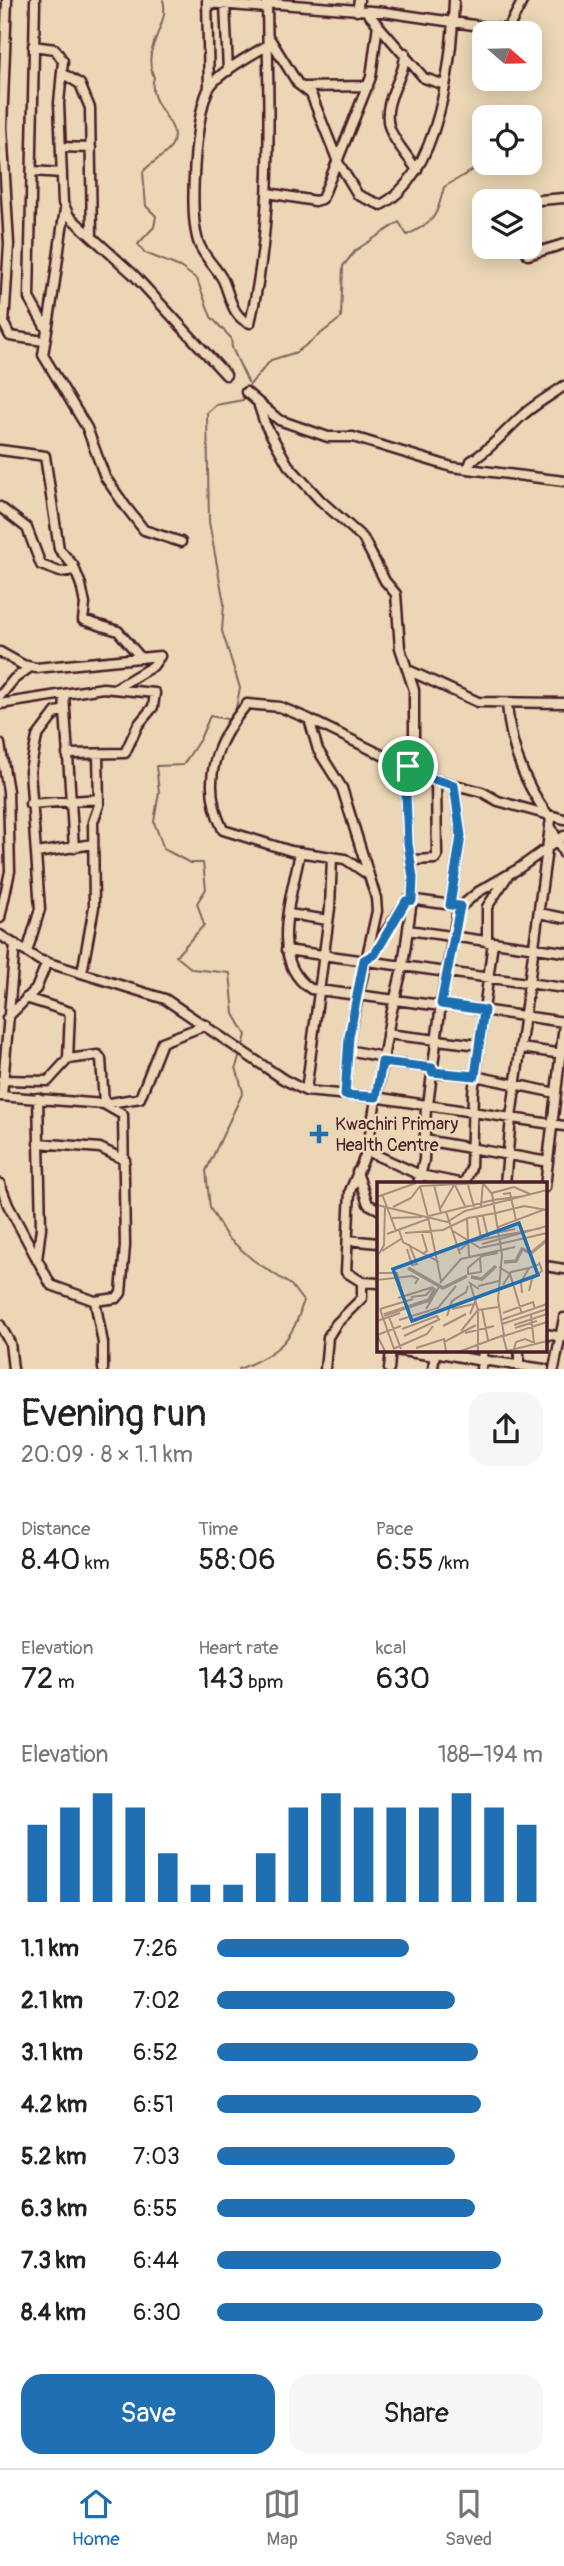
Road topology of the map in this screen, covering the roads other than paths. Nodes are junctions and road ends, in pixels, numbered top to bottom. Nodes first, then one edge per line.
1 (7, 0) edge
2 (35, 0) edge
3 (359, 0) edge
4 (454, 0) edge
5 (523, 0) edge
6 (207, 2) edge
7 (312, 3) edge
8 (267, 4) edge
9 (225, 5) junction
10 (361, 11) junction
11 (454, 21) junction
12 (378, 24) junction
13 (3, 27) edge
14 (268, 40) junction
15 (33, 46) junction
16 (405, 53) junction
17 (228, 71) junction
18 (62, 73) junction
19 (445, 85) junction
20 (368, 86) junction
21 (209, 88) junction
22 (304, 88) junction
23 (1, 127) edge
24 (61, 147) junction
25 (90, 148) junction
26 (338, 162) junction
27 (417, 170) junction
28 (32, 171) junction
29 (62, 173) junction
30 (268, 193) junction
31 (564, 198) edge
32 (542, 200) edge
33 (65, 209) junction
34 (92, 237) junction
35 (5, 244) edge
36 (564, 244) edge
37 (542, 251) edge
38 (47, 330) junction
39 (44, 341) junction
40 (226, 375) dead end
41 (564, 386) edge
42 (246, 392) dead end
43 (259, 406) junction
44 (0, 450) edge
45 (468, 469) junction
46 (564, 481) edge
47 (0, 507) edge
48 (181, 542) dead end
49 (75, 570) junction
50 (0, 652) edge
51 (141, 658) junction
52 (29, 668) junction
53 (410, 671) junction
54 (116, 688) junction
55 (64, 695) junction
56 (0, 696) edge
57 (564, 703) edge
58 (0, 704) edge
59 (507, 704) junction
60 (65, 710) junction
61 (309, 719) junction
62 (0, 744) edge
63 (67, 754) junction
64 (98, 754) junction
65 (408, 766) junction
66 (436, 780) junction
67 (454, 785) junction
68 (99, 799) junction
69 (69, 803) junction
70 (30, 804) junction
71 (548, 814) junction
72 (564, 819) edge
73 (550, 824) junction
74 (560, 838) edge
75 (93, 844) junction
76 (547, 846) junction
77 (74, 848) junction
78 (300, 852) junction
79 (37, 853) junction
80 (564, 854) edge
81 (332, 857) junction
82 (412, 860) junction
83 (367, 874) junction
84 (510, 874) junction
85 (412, 900) junction
86 (450, 905) junction
87 (460, 906) junction
88 (539, 913) junction
89 (289, 914) junction
90 (0, 918) edge
91 (564, 918) edge
92 (328, 920) junction
93 (408, 930) junction
94 (0, 935) edge
95 (452, 937) junction
96 (490, 942) junction
97 (15, 944) junction
98 (534, 948) junction
99 (286, 950) junction
100 (27, 952) junction
101 (564, 952) edge
102 (324, 954) junction
103 (366, 960) junction
104 (47, 962) junction
105 (403, 965) junction
106 (82, 973) junction
107 (446, 973) junction
108 (488, 978) junction
109 (529, 983) junction
110 (564, 988) edge
111 (317, 989) junction
112 (357, 995) junction
113 (26, 998) junction
114 (395, 999) junction
115 (441, 1005) junction
116 (484, 1010) junction
117 (525, 1017) junction
118 (7, 1018) junction
119 (564, 1023) edge
120 (206, 1025) junction
121 (387, 1034) junction
122 (2, 1040) edge
123 (436, 1041) junction
124 (479, 1045) junction
125 (521, 1048) junction
126 (348, 1050) junction
127 (562, 1054) edge
128 (68, 1059) junction
129 (383, 1060) junction
130 (432, 1070) junction
131 (475, 1076) junction
132 (2, 1080) junction
133 (516, 1084) junction
134 (306, 1091) junction
135 (556, 1093) junction
136 (345, 1095) junction
137 (1, 1096) edge
138 (376, 1097) junction
139 (38, 1098) junction
140 (104, 1104) junction
141 (427, 1105) junction
142 (472, 1112) junction
143 (511, 1118) junction
144 (552, 1124) junction
145 (564, 1126) edge
146 (425, 1140) junction
147 (38, 1143) junction
148 (471, 1147) junction
149 (367, 1151) junction
150 (509, 1155) junction
151 (125, 1160) junction
152 (548, 1162) junction
153 (357, 1172) junction
154 (419, 1179) edge
155 (446, 1182) edge
156 (465, 1182) edge
157 (505, 1182) edge
158 (546, 1182) edge
159 (0, 1184) edge
160 (377, 1208) edge
161 (348, 1240) junction
162 (377, 1243) edge
163 (37, 1260) junction
164 (546, 1266) edge
165 (564, 1269) edge
166 (362, 1282) junction
167 (377, 1283) edge
168 (95, 1301) junction
169 (564, 1318) edge
170 (0, 1325) edge
171 (561, 1337) edge
172 (519, 1352) edge
173 (435, 1353) edge
174 (482, 1363) edge
175 (519, 1365) junction
176 (13, 1369) edge
177 (103, 1369) edge
178 (325, 1369) edge
179 (433, 1369) edge
180 (544, 1369) edge
181 (554, 1369) edge

1 - 13 street
2 - 15 street
3 - 10 street
4 - 11 street
5 - 11 street
6 - 9 street
6 - 21 street
7 - 8 street
7 - 10 street
8 - 9 street
8 - 14 street
9 - 17 street
10 - 11 street
10 - 12 street
11 - 19 street
12 - 16 street
12 - 20 street
13 - 23 street
14 - 17 street
14 - 22 street
14 - 30 street
15 - 18 street
15 - 28 street
16 - 19 street
16 - 27 street
17 - 21 street
18 - 24 street
18 - 25 street
19 - 27 street
20 - 22 street
20 - 26 street
21 - 30 street
22 - 26 street
23 - 35 street
24 - 25 street
24 - 29 street
25 - 34 street
26 - 27 street
26 - 30 street
28 - 29 street
28 - 38 street
29 - 33 street
31 - 32 street
33 - 34 street
33 - 38 street
34 - 40 street
35 - 39 street
36 - 37 street
38 - 39 street
39 - 48 street
41 - 45 street
42 - 43 street
43 - 45 street
43 - 53 street
44 - 49 street
45 - 46 street
47 - 49 street
49 - 51 street
50 - 52 street
51 - 52 street
51 - 54 street
52 - 56 street
53 - 59 street
53 - 65 street
54 - 55 street
54 - 64 street
55 - 58 street
55 - 60 street
57 - 59 street
59 - 71 street
60 - 63 street
60 - 70 street
61 - 65 street
61 - 78 street
61 - 83 street
62 - 90 street
63 - 64 street
63 - 69 street
64 - 68 street
65 - 66 street
65 - 82 street
66 - 67 street
66 - 82 street
67 - 71 street
67 - 86 street
68 - 69 street
68 - 75 street
69 - 70 street
69 - 77 street
70 - 79 street
71 - 72 street
71 - 73 street
73 - 74 street
73 - 76 street
74 - 76 street
74 - 80 street
75 - 77 street
75 - 106 street
76 - 84 street
76 - 88 street
77 - 79 street
78 - 81 street
78 - 89 street
79 - 100 street
81 - 83 street
81 - 92 street
82 - 85 street
83 - 103 street
84 - 87 street
84 - 96 street
85 - 86 street
85 - 93 street
85 - 103 street
86 - 87 street
87 - 95 street
88 - 91 street
88 - 98 street
89 - 92 street
89 - 99 street
92 - 102 street
93 - 95 street
93 - 105 street
94 - 97 street
95 - 96 street
95 - 107 street
96 - 98 street
96 - 108 street
97 - 100 street
97 - 118 street
98 - 101 street
98 - 109 street
99 - 102 street
99 - 111 street
100 - 104 street
102 - 103 street
102 - 111 street
103 - 105 street
103 - 112 street
104 - 106 street
104 - 113 street
105 - 107 street
105 - 114 street
106 - 120 street
107 - 108 street
107 - 115 street
108 - 109 street
108 - 116 street
109 - 110 street
109 - 117 street
111 - 112 street
111 - 134 street
112 - 114 street
112 - 126 street
113 - 118 street
113 - 128 street
114 - 115 street
114 - 121 street
115 - 116 street
115 - 123 street
116 - 117 street
116 - 124 street
117 - 119 street
117 - 125 street
118 - 122 street
119 - 127 street
120 - 134 street
120 - 140 street
121 - 123 street
121 - 129 street
122 - 132 street
123 - 124 street
123 - 130 street
124 - 131 street
125 - 127 street
125 - 133 street
126 - 129 street
126 - 136 street
127 - 135 street
128 - 132 street
128 - 140 street
129 - 130 street
129 - 138 street
130 - 131 street
130 - 141 street
131 - 133 street
131 - 142 street
132 - 137 street
133 - 135 street
133 - 143 street
134 - 136 street
135 - 144 street
136 - 138 street
137 - 139 street
138 - 141 street
138 - 149 street
139 - 140 street
139 - 147 street
140 - 151 street
141 - 142 street
141 - 146 street
142 - 143 street
142 - 148 street
143 - 144 street
143 - 150 street
144 - 145 street
144 - 152 street
146 - 148 street
146 - 154 street
147 - 151 street
147 - 163 street
148 - 150 street
148 - 156 street
149 - 153 street
149 - 154 street
150 - 152 street
150 - 157 street
151 - 168 street
152 - 158 street
153 - 160 street
153 - 161 street
154 - 155 street
159 - 163 street
161 - 162 street
161 - 166 street
163 - 168 street
164 - 165 street
166 - 167 street
166 - 178 street
168 - 177 street
169 - 171 street
170 - 176 street
171 - 181 street
172 - 175 street
173 - 174 street
173 - 179 street
174 - 175 street
175 - 180 street

